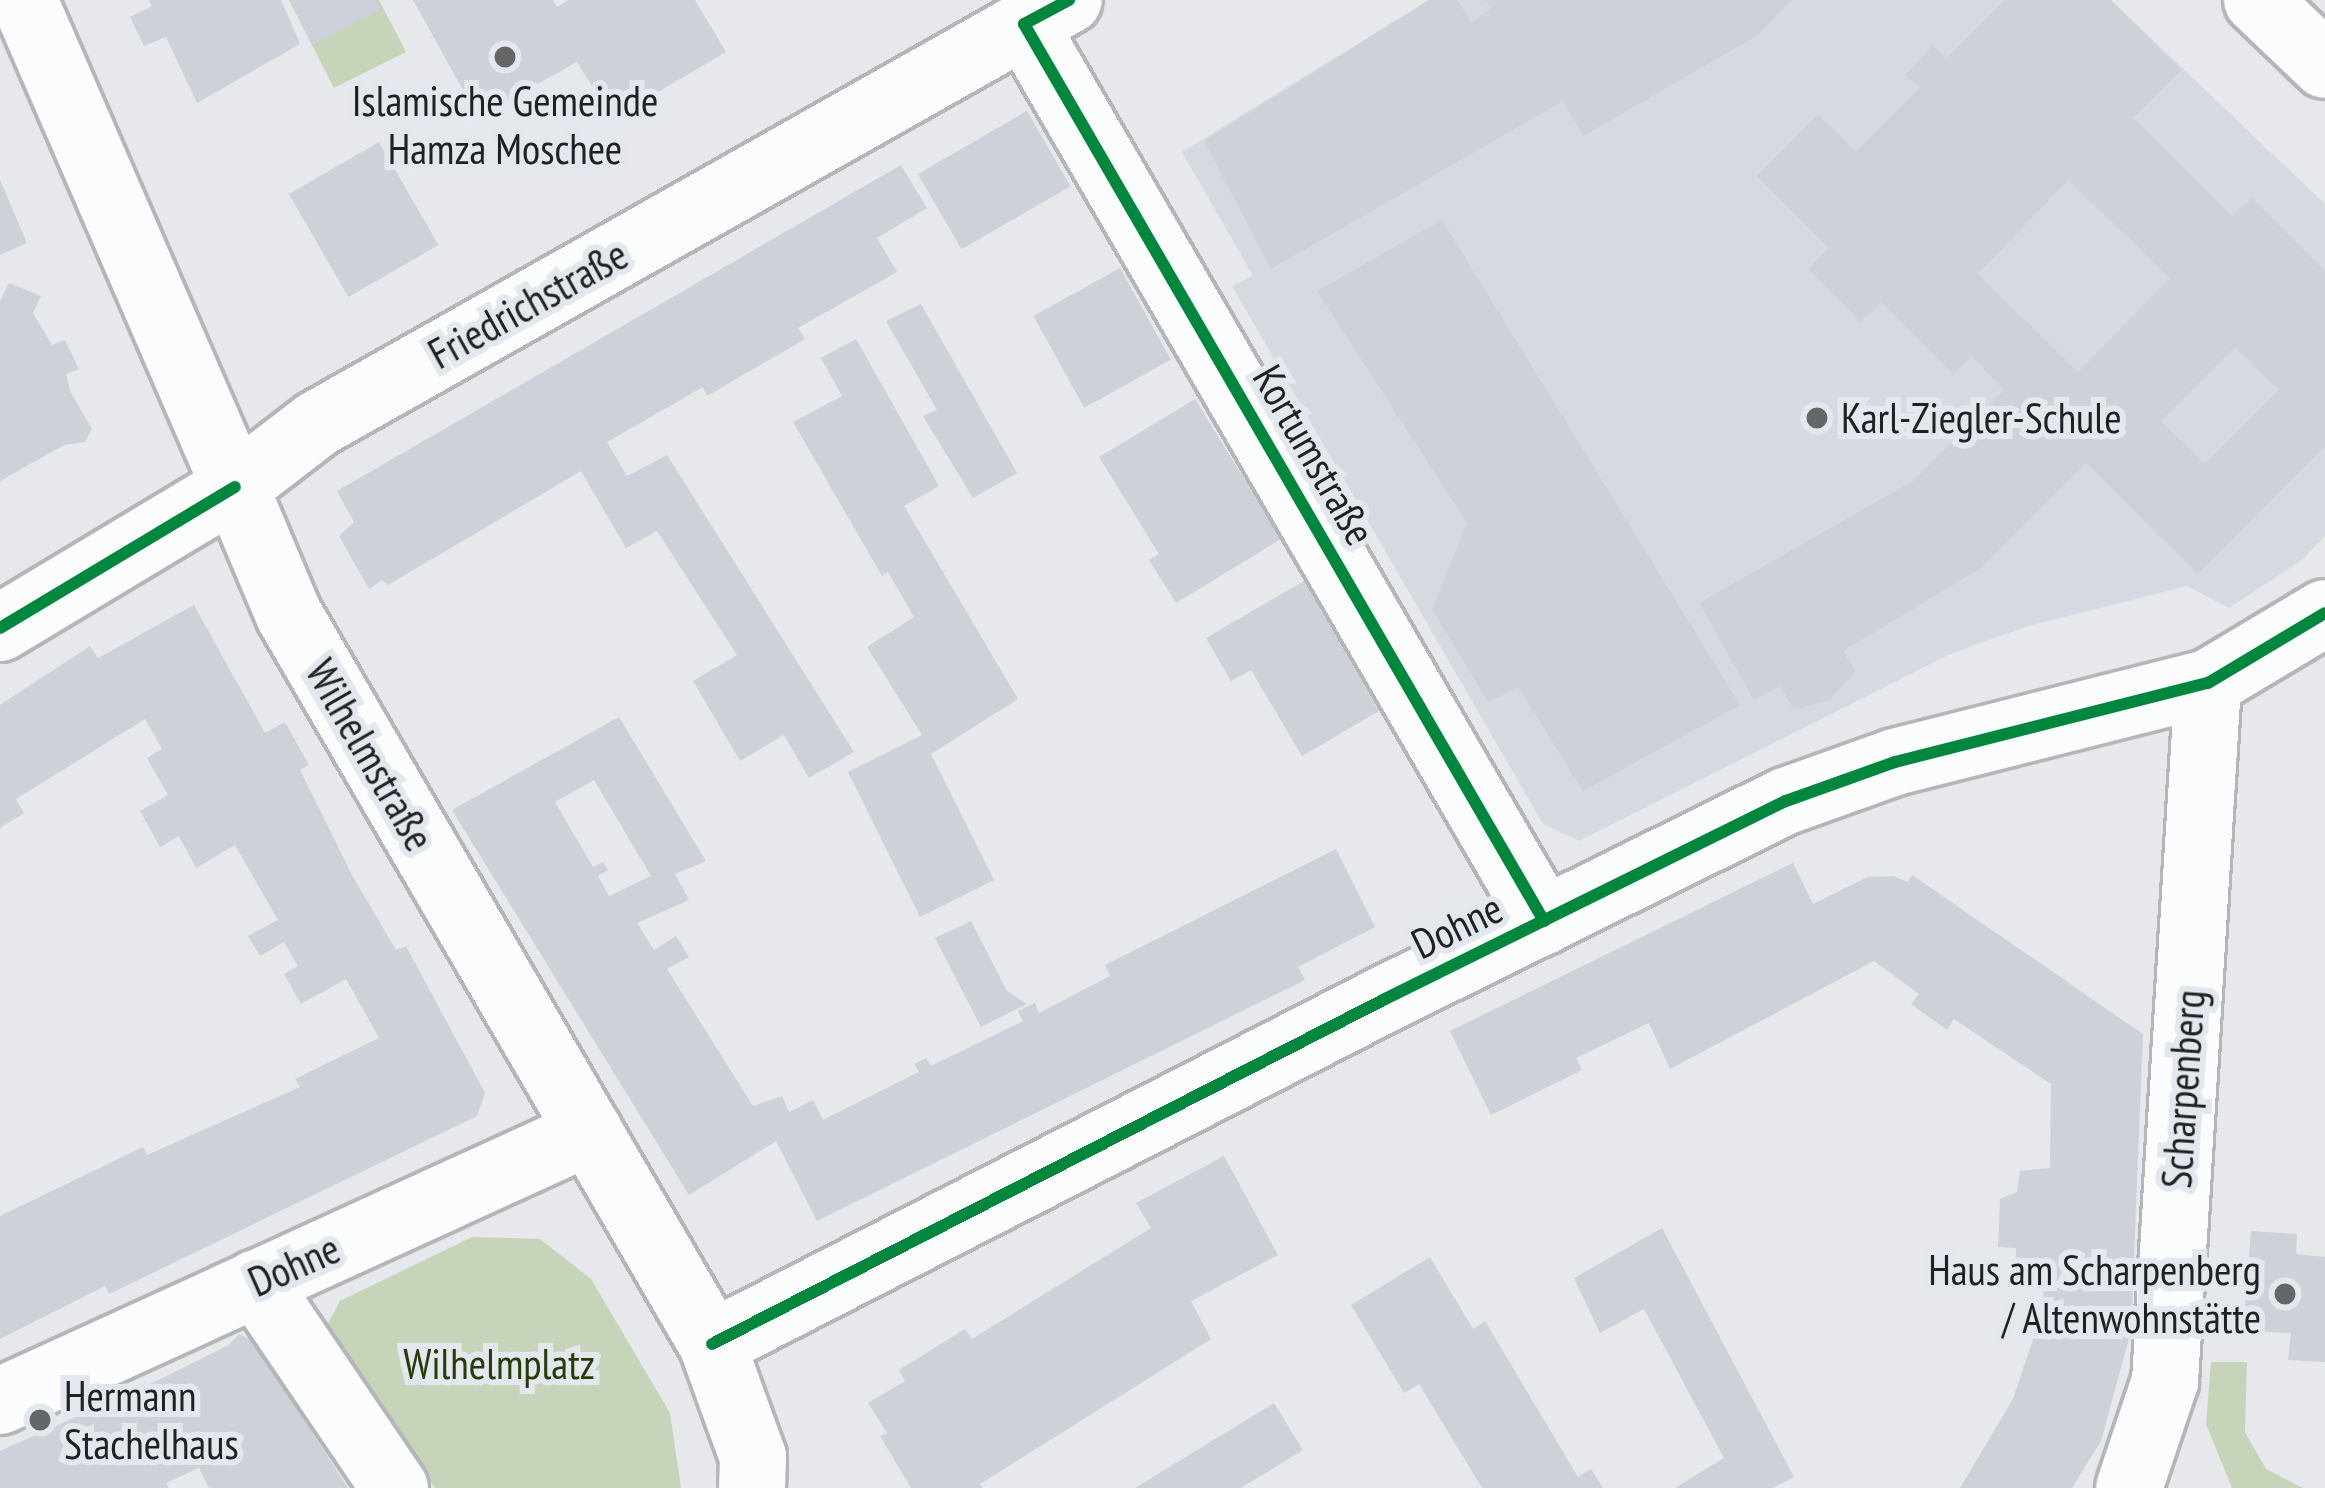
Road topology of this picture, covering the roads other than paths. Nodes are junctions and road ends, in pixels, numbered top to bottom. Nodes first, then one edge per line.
1 (24, 0) edge
2 (2257, 0) edge
3 (1046, 12) edge
4 (2325, 65) edge
5 (235, 488) junction
6 (2325, 613) edge
7 (0, 628) edge
8 (2208, 683) junction
9 (1544, 920) junction
10 (589, 1132) junction
11 (256, 1282) junction
12 (712, 1344) junction
13 (0, 1401) edge
14 (395, 1488) edge
15 (752, 1488) edge
16 (2129, 1488) edge

1 - 5 street, Wilhelmstraße
2 - 4 street
3 - 5 street, Friedrichstraße
3 - 9 street, Kortumstraße
5 - 7 street, Friedrichstraße
5 - 10 street, Wilhelmstraße
6 - 8 street, Dohne
8 - 9 street, Dohne
8 - 16 street, Scharpenberg
9 - 12 street, Dohne
10 - 11 street, Dohne
10 - 12 street, Wilhelmstraße
11 - 13 street, Dohne
11 - 14 street
12 - 15 street, Wilhelmstraße

